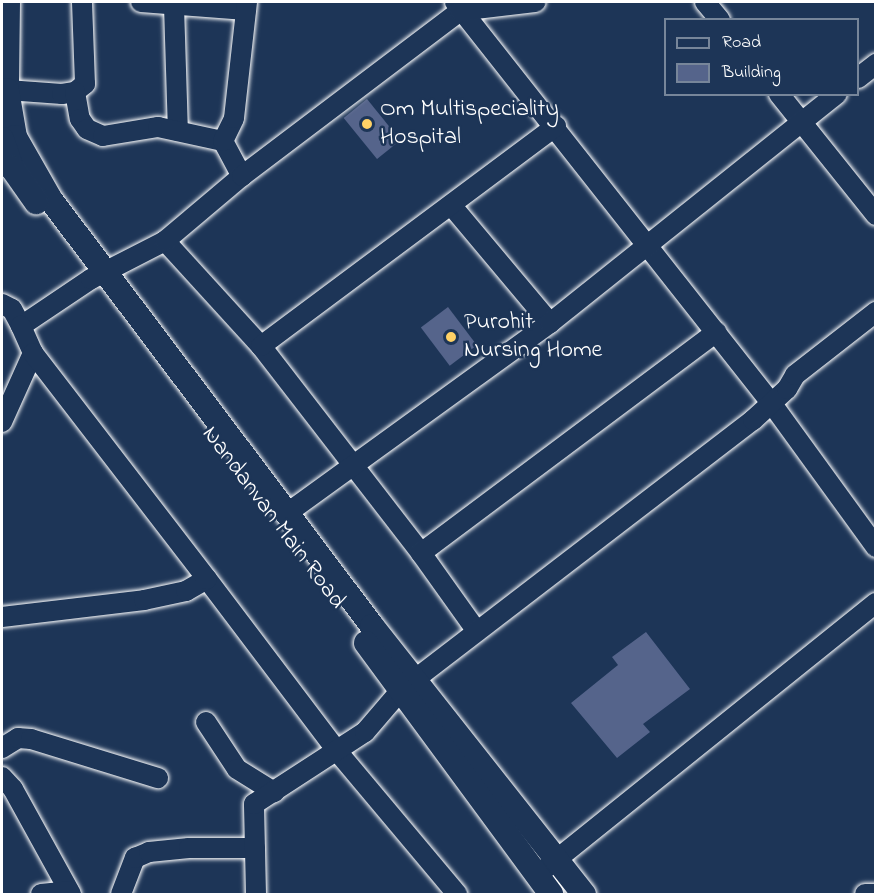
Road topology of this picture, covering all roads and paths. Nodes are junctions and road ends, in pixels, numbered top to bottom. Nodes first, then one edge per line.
1 (8, 2) edge
2 (82, 2) edge
3 (141, 2) edge
4 (535, 2) edge
5 (705, 2) edge
6 (174, 6) junction
7 (247, 6) edge
8 (458, 6) edge
9 (718, 18) edge
10 (876, 64) edge
11 (859, 77) edge
12 (7, 90) junction
13 (75, 92) junction
14 (781, 96) edge
15 (835, 96) edge
16 (802, 123) junction
17 (556, 126) junction
18 (178, 131) junction
19 (2, 139) edge
20 (223, 141) junction
21 (242, 176) junction
22 (451, 205) junction
23 (876, 215) edge
24 (165, 241) junction
25 (648, 245) junction
26 (97, 276) junction
27 (2, 304) edge
28 (876, 312) edge
29 (550, 323) junction
30 (21, 326) junction
31 (876, 329) edge
32 (716, 332) junction
33 (261, 346) junction
34 (33, 353) junction
35 (787, 389) junction
36 (767, 408) junction
37 (2, 422) edge
38 (350, 464) junction
39 (286, 514) junction
40 (876, 547) edge
41 (421, 553) junction
42 (207, 579) junction
43 (876, 603) edge
44 (2, 617) edge
45 (476, 630) junction
46 (408, 685) junction
47 (206, 722) dead end
48 (2, 748) edge
49 (337, 751) junction
50 (2, 777) edge
51 (158, 778) dead end
52 (274, 792) junction
53 (255, 848) junction
54 (557, 859) junction
55 (544, 885) edge
56 (70, 893) edge
57 (41, 894) edge
58 (121, 894) edge
59 (256, 894) edge
60 (457, 894) edge
61 (584, 894) edge
62 (865, 894) edge
63 (876, 894) edge

1 - 12 main road
2 - 13 street
3 - 6 street
4 - 8 street
5 - 9 street
6 - 7 street
6 - 18 street
7 - 20 street
8 - 17 street
8 - 21 street
10 - 11 street
12 - 13 street
12 - 26 main road
13 - 18 street
14 - 16 street
15 - 16 street
16 - 23 street
16 - 25 street
17 - 22 street
17 - 25 street
18 - 20 street
19 - 26 main road, Nandanvan Main Road
20 - 21 street
21 - 24 street
22 - 29 street
22 - 33 street
24 - 26 street
24 - 33 street
25 - 29 street
25 - 32 street
26 - 30 street
26 - 39 main road
26 - 46 main road, Nandanvan Main Road
27 - 30 street
28 - 35 street
29 - 38 street
30 - 34 street
31 - 35 street
32 - 36 street
32 - 41 street
33 - 38 street
34 - 37 street
34 - 42 street
35 - 36 street
36 - 40 street
36 - 45 street
38 - 39 street
38 - 41 street
39 - 46 main road
41 - 45 street
42 - 44 street
42 - 49 street
43 - 54 street
45 - 46 street
46 - 49 street
46 - 54 main road
46 - 55 main road, Nandanvan Main Road
47 - 52 street
48 - 51 street
49 - 52 street
49 - 60 street
50 - 56 street
52 - 53 street
53 - 58 street
53 - 59 street
54 - 55 street
54 - 61 main road
56 - 57 street
62 - 63 street

